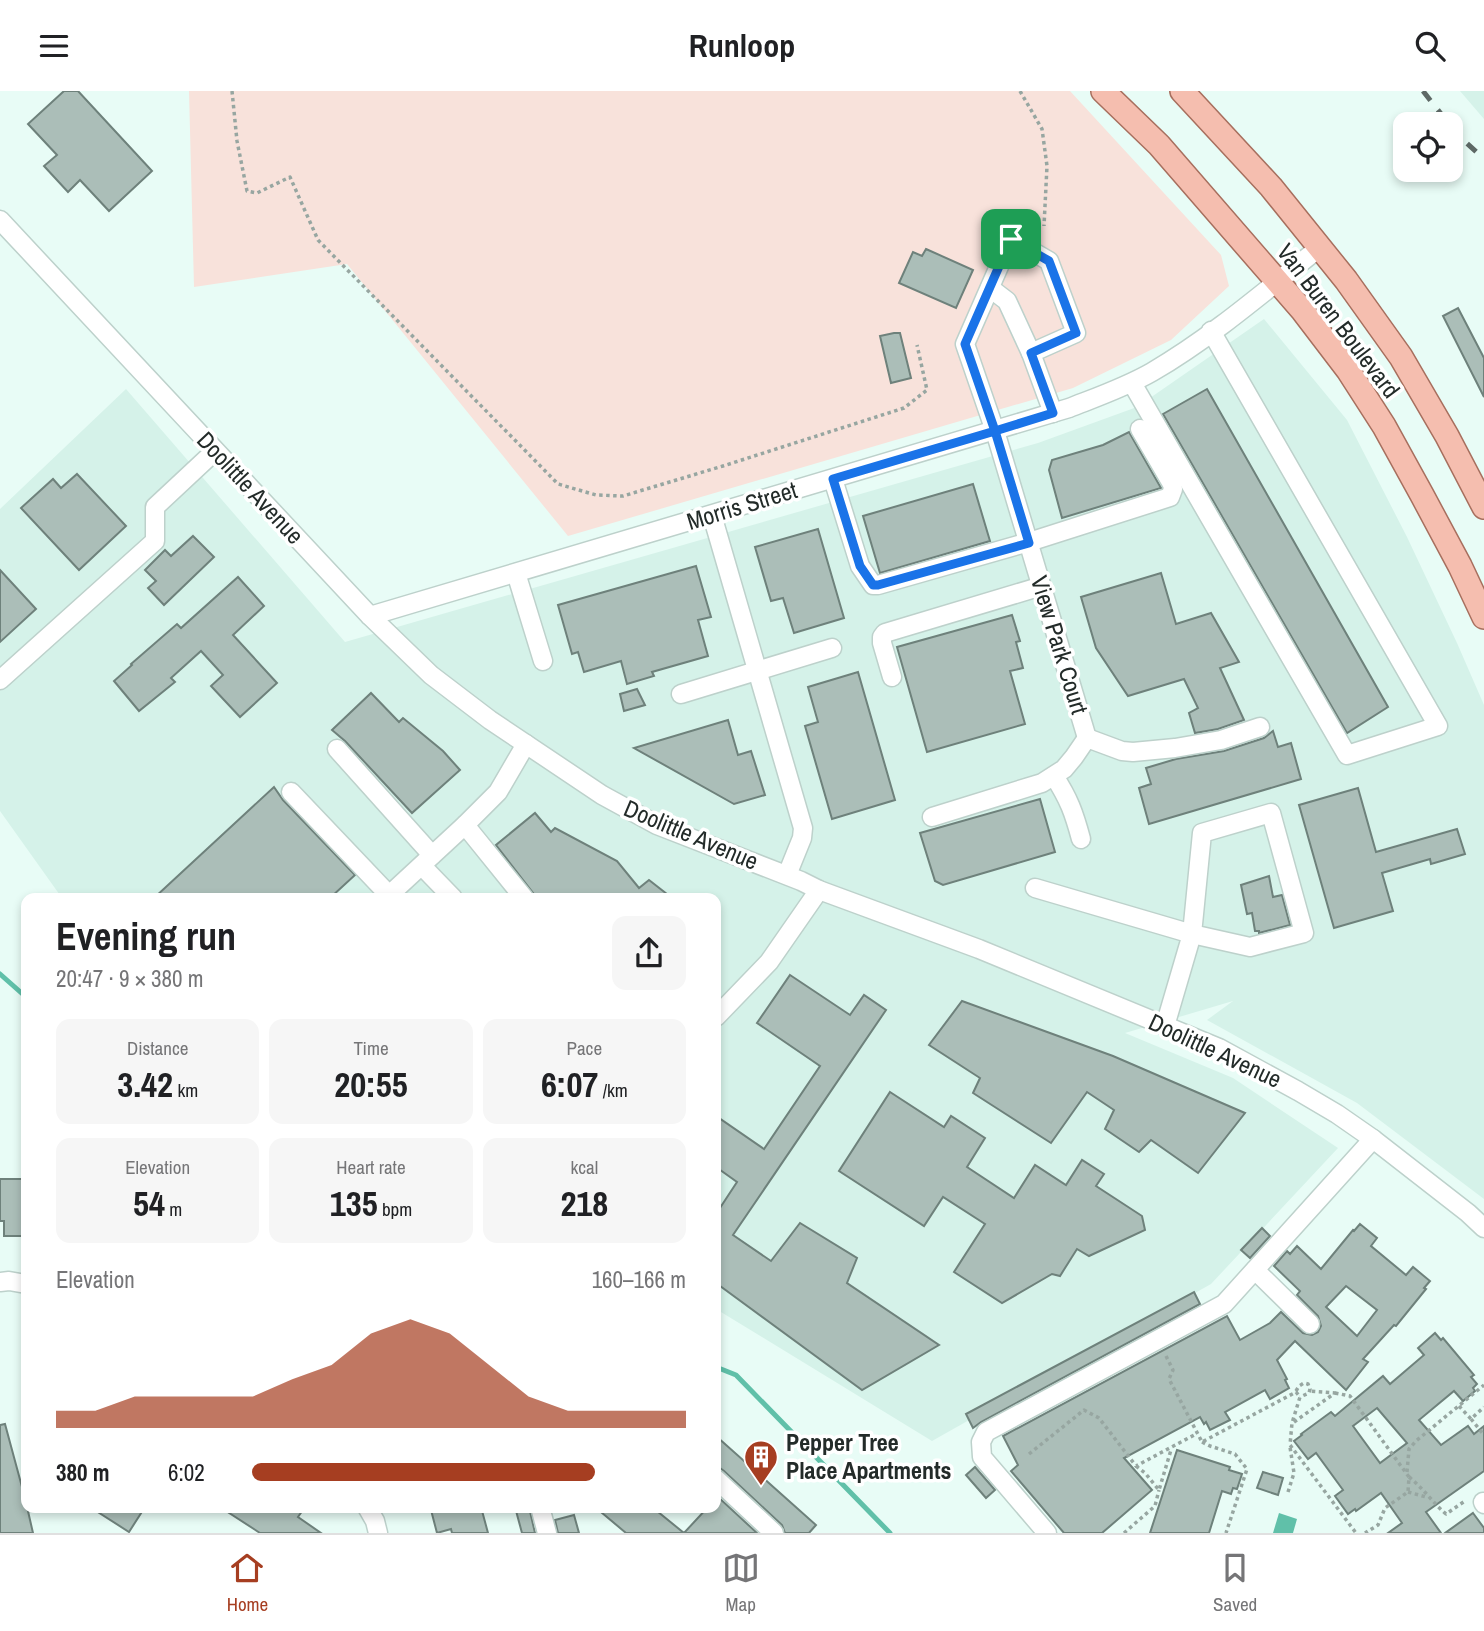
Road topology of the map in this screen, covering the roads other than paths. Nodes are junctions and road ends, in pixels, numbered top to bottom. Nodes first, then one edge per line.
1 (1103, 91) edge
2 (1182, 91) edge
3 (0, 221) edge
4 (1319, 248) junction
5 (1277, 281) junction
6 (990, 288) junction
7 (1211, 331) junction
8 (1031, 353) junction
9 (1132, 383) junction
10 (1053, 413) junction
11 (1140, 429) dead end
12 (995, 431) junction
13 (215, 451) junction
14 (833, 479) junction
15 (1484, 507) edge
16 (712, 515) junction
17 (1029, 543) junction
18 (516, 573) junction
19 (1042, 586) junction
20 (370, 616) junction
21 (1484, 617) edge
22 (832, 648) dead end
23 (543, 661) dead end
24 (757, 671) junction
25 (892, 677) dead end
26 (0, 680) edge
27 (681, 694) dead end
28 (1260, 727) dead end
29 (1087, 738) junction
30 (526, 744) junction
31 (337, 750) dead end
32 (1054, 776) junction
33 (291, 792) dead end
34 (932, 817) dead end
35 (465, 825) junction
36 (1081, 839) dead end
37 (427, 861) junction
38 (787, 875) junction
39 (1035, 888) dead end
40 (819, 890) junction
41 (385, 893) edge
42 (391, 893) edge
43 (449, 893) edge
44 (520, 893) edge
45 (1192, 934) junction
46 (721, 1012) edge
47 (1165, 1026) junction
48 (1373, 1139) junction
49 (1484, 1228) edge
50 (1255, 1270) junction
51 (0, 1282) edge
52 (21, 1283) edge
53 (1310, 1324) dead end
54 (721, 1484) edge
55 (371, 1513) edge
56 (542, 1513) edge
57 (379, 1533) edge
58 (547, 1533) edge
59 (774, 1533) edge
60 (1046, 1533) edge

1 - 5 main road, Van Buren Boulevard
2 - 4 main road, Van Buren Boulevard
3 - 13 street, Doolittle Avenue
4 - 5 street, Morris Street
4 - 15 main road, Van Buren Boulevard
5 - 7 street, Morris Street
5 - 21 main road, Van Buren Boulevard
6 - 8 street
6 - 8 street, View Park Court
6 - 12 street, View Park Court
7 - 9 street, Morris Street
7 - 9 street
8 - 10 street
9 - 10 street, Morris Street
10 - 12 street, Morris Street
11 - 17 street
12 - 14 street, Morris Street
12 - 17 street, View Park Court
13 - 20 street, Doolittle Avenue
13 - 26 street
14 - 16 street, Morris Street
14 - 17 street
16 - 18 street, Morris Street
16 - 24 street
17 - 19 street, View Park Court
18 - 20 street, Morris Street
18 - 23 street
19 - 25 street
19 - 29 street, View Park Court
20 - 30 street, Doolittle Avenue
22 - 24 street
24 - 27 street
24 - 38 street
28 - 29 street
29 - 32 street
30 - 35 street
30 - 38 street, Doolittle Avenue
31 - 37 street
32 - 34 street
32 - 36 street
33 - 41 street
35 - 37 street
35 - 44 street
37 - 42 street
37 - 43 street
38 - 40 street, Doolittle Avenue
39 - 45 street
40 - 46 street
40 - 47 street, Doolittle Avenue
45 - 45 street
45 - 47 street
47 - 48 street, Doolittle Avenue
48 - 49 street, Doolittle Avenue
48 - 50 street
50 - 53 street
50 - 60 street
51 - 52 street
54 - 59 street
55 - 57 street
56 - 58 street

